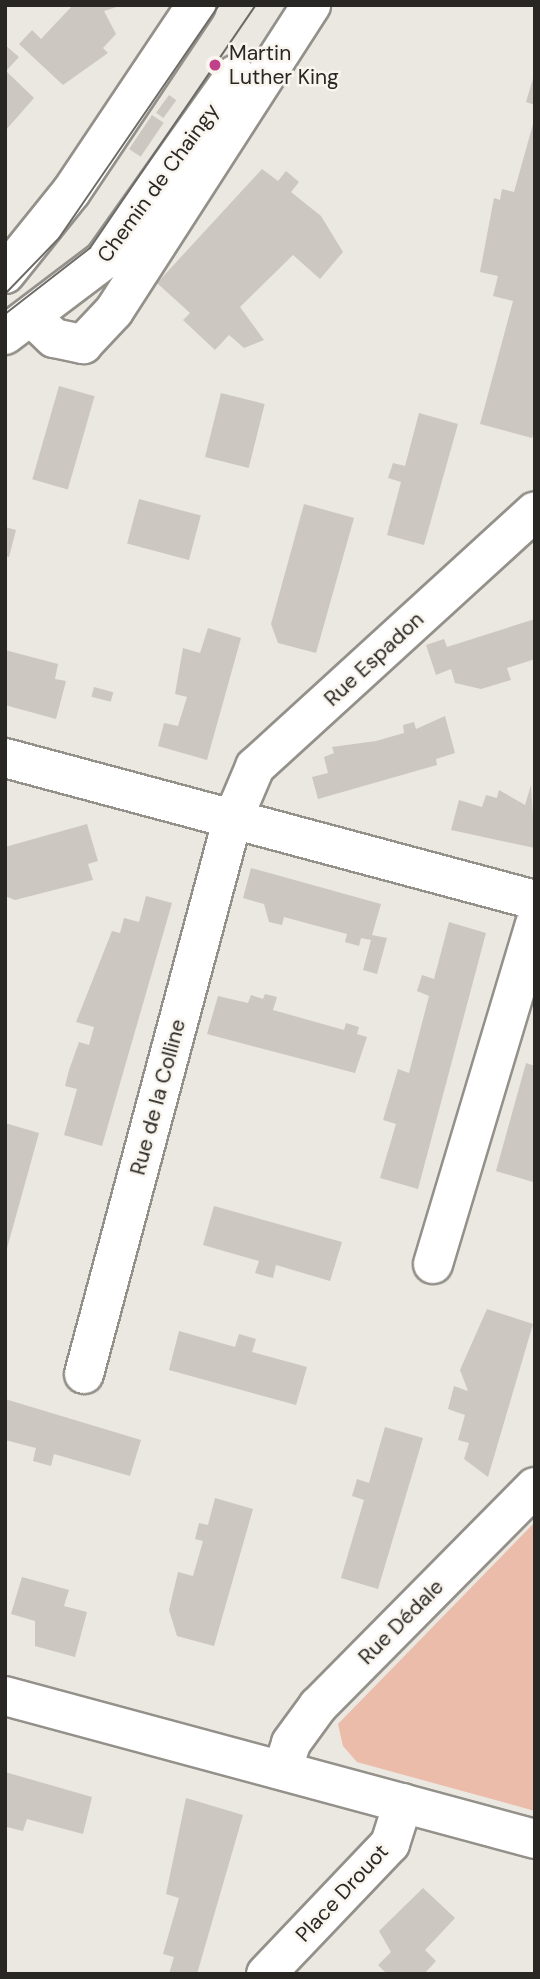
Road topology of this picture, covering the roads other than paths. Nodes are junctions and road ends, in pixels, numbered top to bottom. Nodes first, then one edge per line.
1 (196, 5) edge
2 (283, 5) edge
3 (311, 5) edge
4 (5, 274) edge
5 (19, 327) edge
6 (535, 510) edge
7 (5, 758) edge
8 (232, 821) junction
9 (535, 900) edge
10 (535, 925) edge
11 (433, 1264) dead end
12 (83, 1374) dead end
13 (535, 1487) edge
14 (5, 1696) edge
15 (283, 1768) junction
16 (403, 1803) junction
17 (535, 1839) edge
18 (266, 1974) edge

1 - 4 street
2 - 5 street, Chemin de Chaingy
3 - 5 street
6 - 8 street, Rue Espadon
7 - 8 street
8 - 9 street
8 - 12 street, Rue de la Colline
10 - 11 street
13 - 15 street, Rue Dédale
14 - 15 street
15 - 16 street
16 - 17 street
16 - 18 street, Place Drouot

